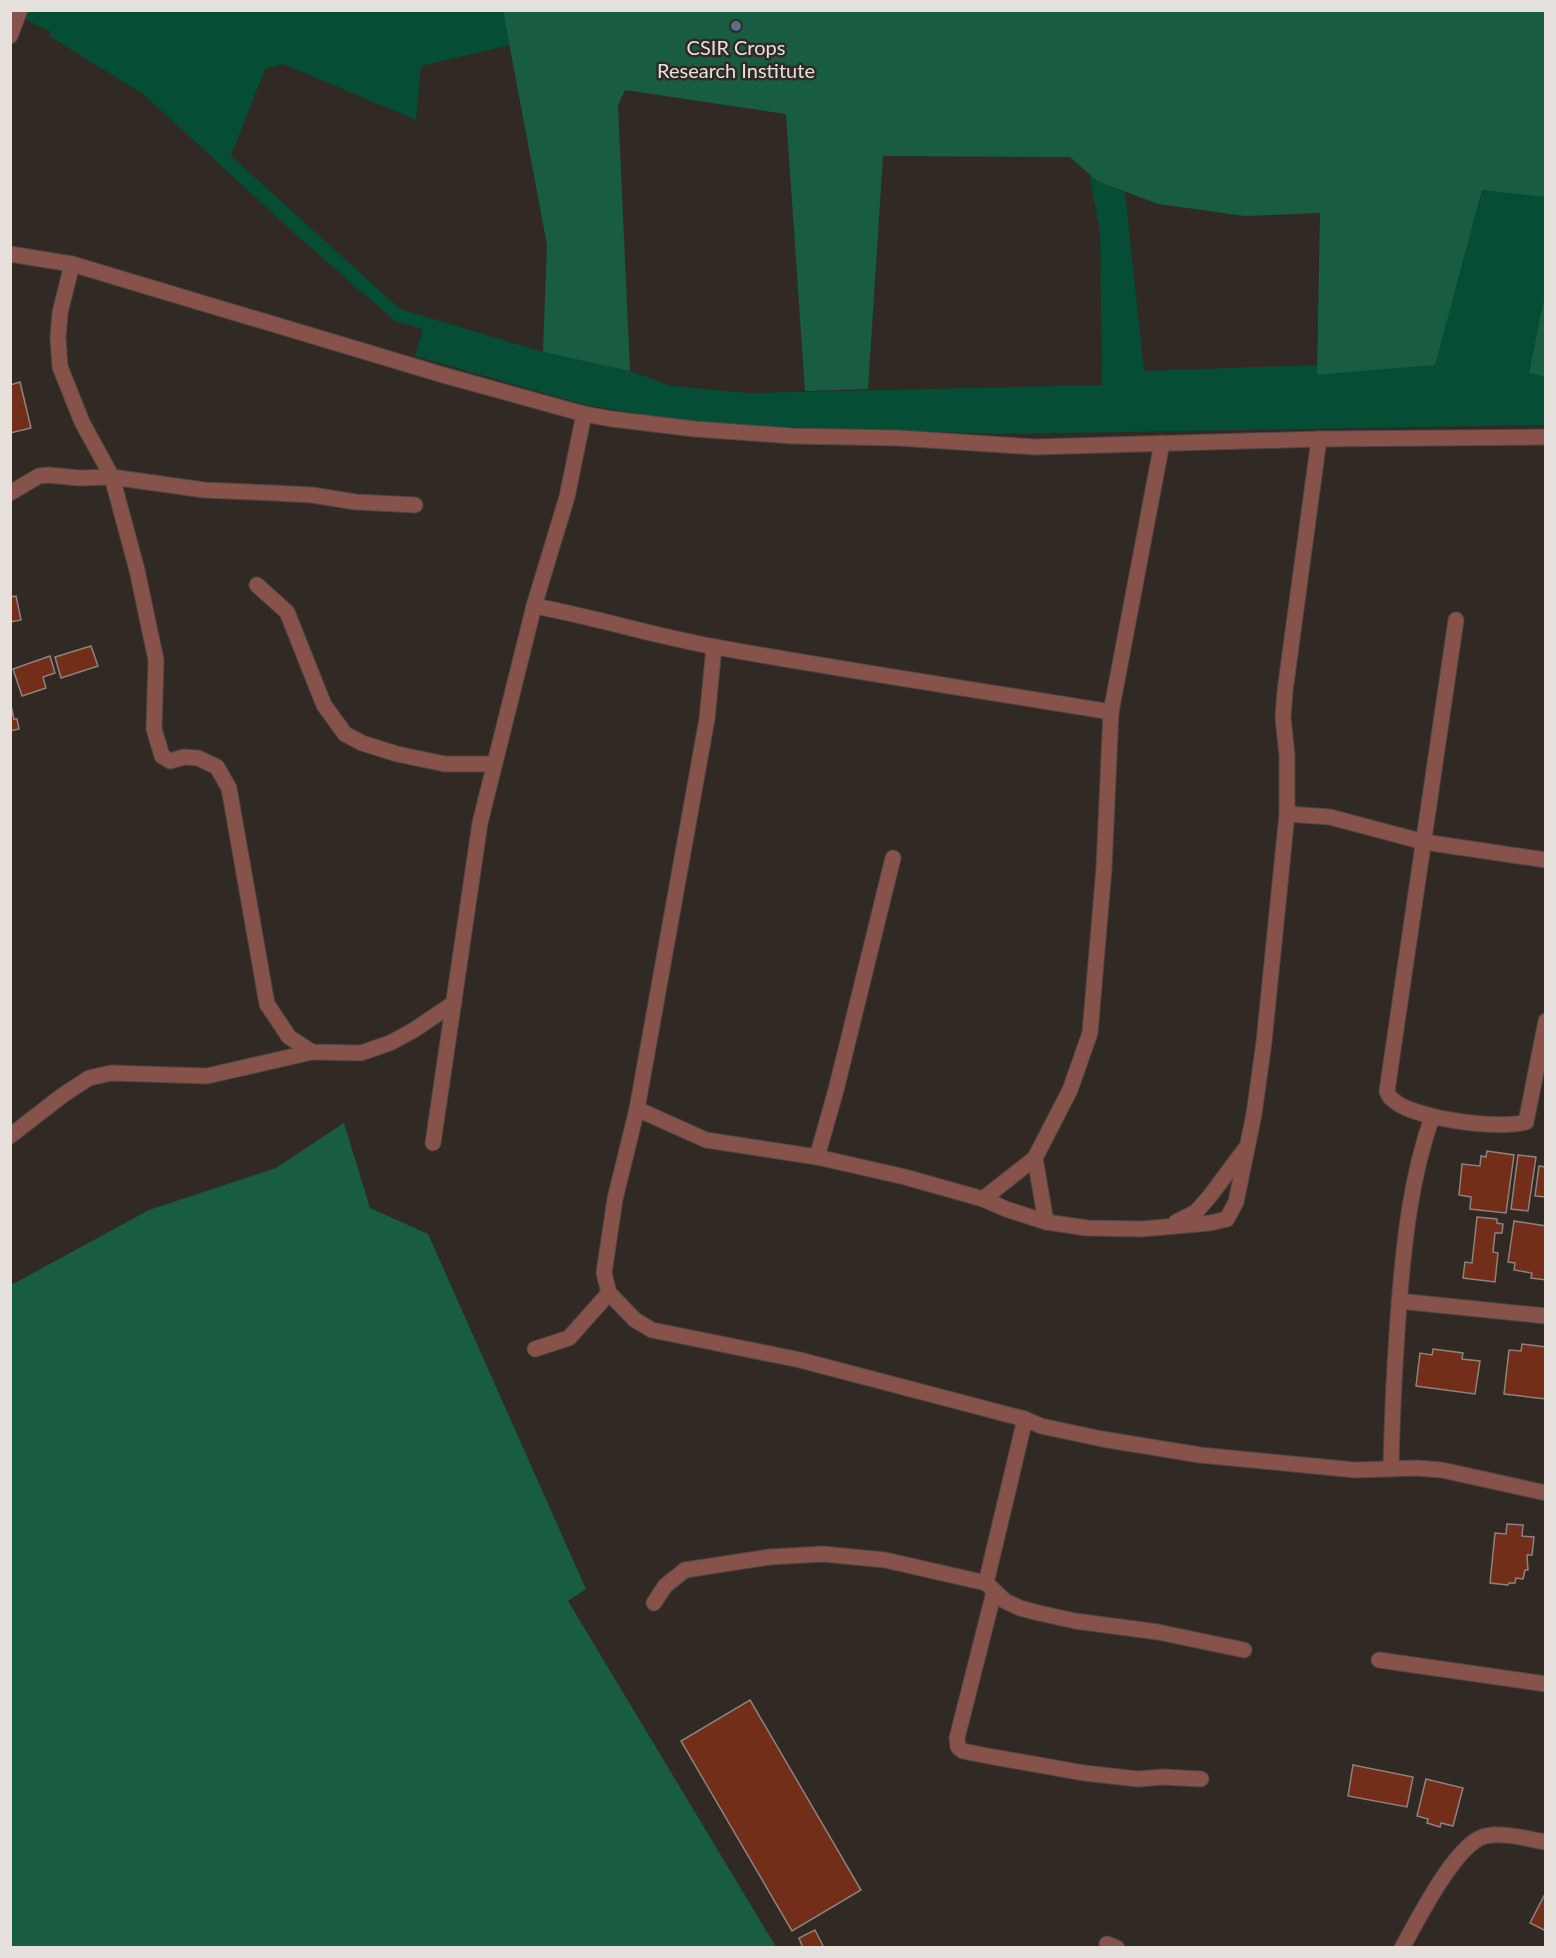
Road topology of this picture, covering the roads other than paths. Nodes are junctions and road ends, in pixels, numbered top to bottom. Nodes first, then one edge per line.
1 (20, 10) edge
2 (10, 36) edge
3 (10, 254) edge
4 (72, 264) junction
5 (584, 414) junction
6 (1545, 437) edge
7 (1319, 439) junction
8 (1162, 443) junction
9 (112, 477) junction
10 (10, 493) edge
11 (415, 505) dead end
12 (257, 585) dead end
13 (534, 606) junction
14 (1456, 620) dead end
15 (714, 647) junction
16 (1111, 712) junction
17 (493, 764) junction
18 (1287, 814) junction
19 (1424, 842) junction
20 (893, 858) dead end
21 (1545, 860) edge
22 (454, 1003) junction
23 (1545, 1021) edge
24 (312, 1052) junction
25 (637, 1109) junction
26 (1432, 1116) junction
27 (10, 1136) edge
28 (433, 1143) dead end
29 (1247, 1147) junction
30 (817, 1157) junction
31 (1035, 1158) junction
32 (983, 1199) junction
33 (1046, 1222) junction
34 (1165, 1228) junction
35 (609, 1293) junction
36 (1399, 1301) junction
37 (1545, 1316) edge
38 (535, 1349) dead end
39 (1025, 1419) junction
40 (1391, 1469) junction
41 (1545, 1492) edge
42 (990, 1587) junction
43 (654, 1604) dead end
44 (1244, 1650) dead end
45 (1379, 1660) dead end
46 (1545, 1684) edge
47 (1201, 1779) dead end
48 (1545, 1842) edge
49 (1402, 1947) edge

1 - 2 street
3 - 4 street
4 - 5 street
4 - 9 street
5 - 8 street
5 - 13 street
6 - 7 street
7 - 8 street
7 - 18 street
8 - 16 street
9 - 10 street
9 - 11 street
9 - 24 street
12 - 17 street
13 - 15 street
13 - 17 street
14 - 19 street
15 - 16 street
15 - 25 street
16 - 31 street
17 - 22 street
18 - 19 street
18 - 29 street
19 - 21 street
19 - 26 street
20 - 30 street
22 - 24 street
22 - 28 street
23 - 26 street
24 - 27 street
25 - 30 street
25 - 35 street
26 - 36 street
29 - 34 street
29 - 34 street
30 - 32 street
31 - 32 street
31 - 33 street
32 - 33 street
33 - 34 street
35 - 38 street
35 - 39 street
36 - 37 street
36 - 40 street
39 - 40 street
39 - 42 street
40 - 41 street
42 - 43 street
42 - 44 street
42 - 47 street
45 - 46 street
48 - 49 street

